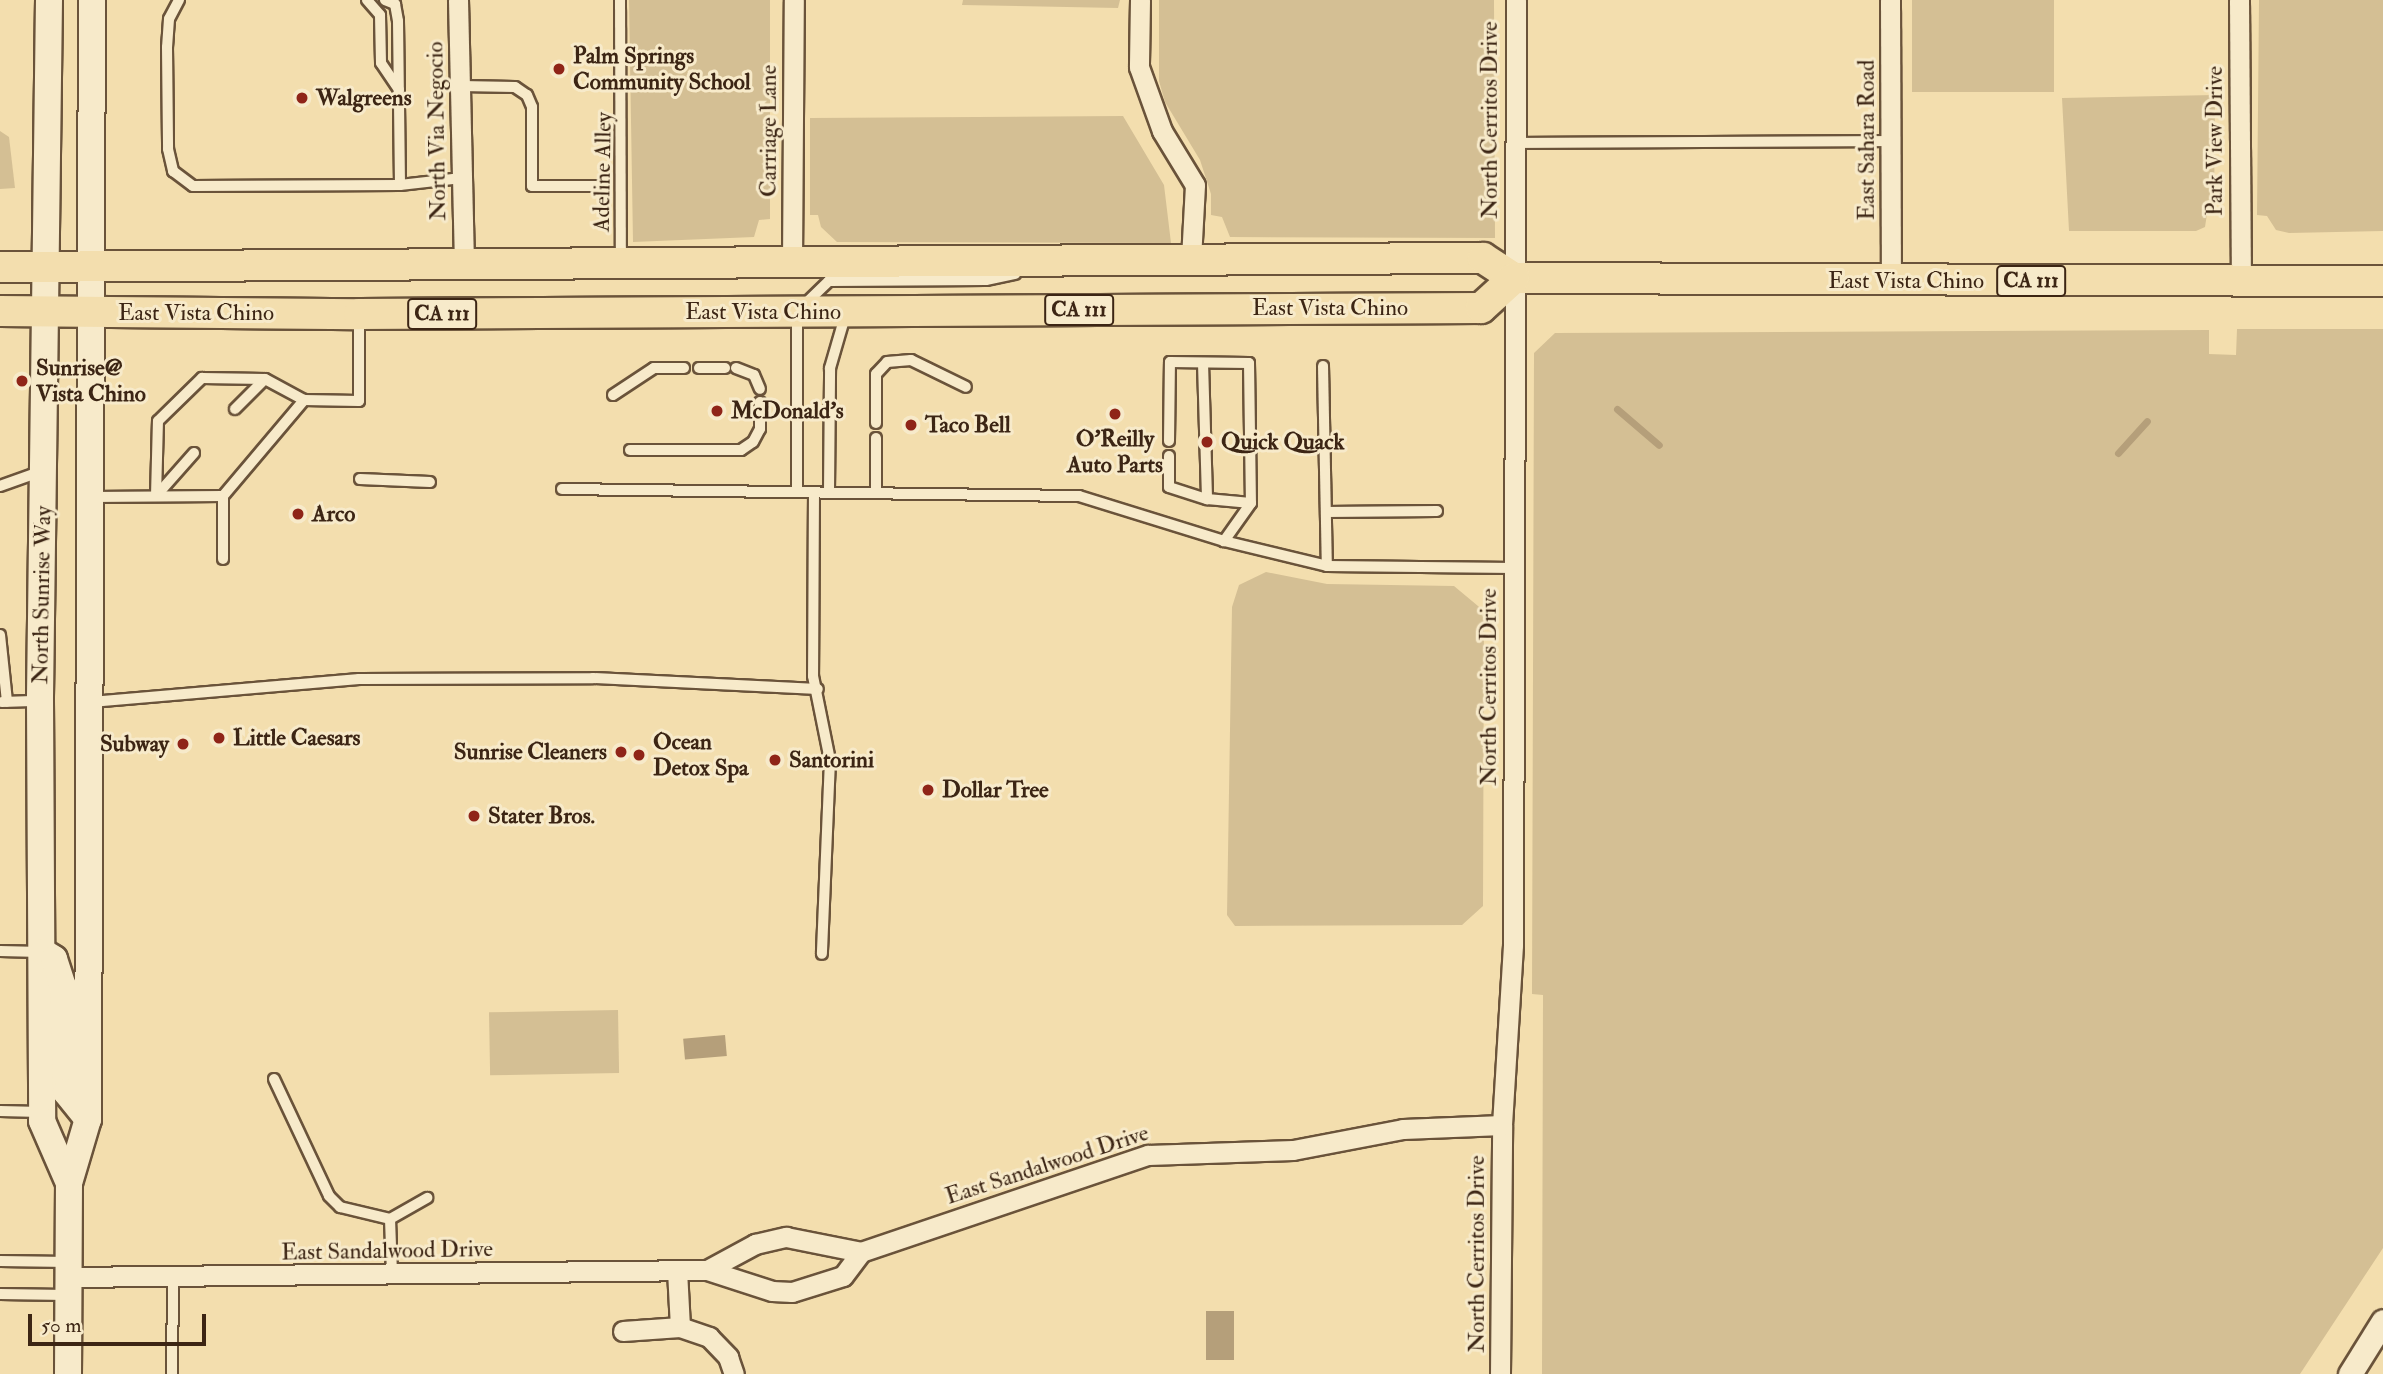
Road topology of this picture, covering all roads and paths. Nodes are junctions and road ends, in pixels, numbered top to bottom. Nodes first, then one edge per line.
1 (49, 0) edge
2 (92, 0) edge
3 (179, 0) edge
4 (367, 0) edge
5 (385, 0) edge
6 (458, 0) edge
7 (620, 0) edge
8 (794, 0) edge
9 (1140, 0) edge
10 (1516, 0) edge
11 (1890, 0) edge
12 (2239, 0) edge
13 (461, 86) junction
14 (399, 90) junction
15 (1893, 141) junction
16 (1515, 143) junction
17 (462, 178) junction
18 (400, 185) junction
19 (596, 186) dead end
20 (1191, 260) junction
21 (621, 261) junction
22 (1081, 261) junction
23 (464, 262) junction
24 (792, 262) junction
25 (0, 267) edge
26 (49, 267) junction
27 (92, 268) junction
28 (1514, 278) junction
29 (1891, 281) junction
30 (2383, 281) edge
31 (2242, 282) junction
32 (0, 311) edge
33 (47, 311) junction
34 (847, 311) junction
35 (88, 312) junction
36 (797, 312) junction
37 (359, 314) junction
38 (1203, 363) junction
39 (1323, 366) dead end
40 (684, 368) dead end
41 (699, 368) dead end
42 (725, 368) dead end
43 (736, 368) dead end
44 (265, 379) junction
45 (966, 387) dead end
46 (760, 389) dead end
47 (612, 395) dead end
48 (304, 400) junction
49 (760, 402) dead end
50 (235, 410) dead end
51 (876, 423) dead end
52 (876, 438) dead end
53 (1170, 441) dead end
54 (630, 450) dead end
55 (194, 453) dead end
56 (1169, 456) dead end
57 (44, 466) junction
58 (360, 479) dead end
59 (430, 482) dead end
60 (0, 486) edge
61 (562, 489) dead end
62 (876, 490) junction
63 (797, 492) junction
64 (814, 492) junction
65 (829, 492) junction
66 (156, 496) junction
67 (223, 496) junction
68 (88, 497) junction
69 (1207, 499) junction
70 (1251, 503) junction
71 (1437, 511) dead end
72 (1326, 512) junction
73 (1224, 541) junction
74 (223, 559) dead end
75 (1327, 566) junction
76 (1514, 568) junction
77 (0, 635) edge
78 (818, 689) junction
79 (40, 701) junction
80 (3, 702) edge
81 (90, 702) junction
82 (0, 951) edge
83 (43, 952) junction
84 (822, 954) dead end
85 (274, 1079) dead end
86 (0, 1111) edge
87 (42, 1112) junction
88 (88, 1119) junction
89 (1502, 1125) junction
90 (69, 1184) junction
91 (428, 1199) dead end
92 (390, 1219) junction
93 (861, 1252) junction
94 (0, 1261) edge
95 (677, 1270) junction
96 (707, 1270) junction
97 (392, 1275) junction
98 (68, 1278) junction
99 (173, 1279) junction
100 (0, 1294) edge
101 (2383, 1321) edge
102 (680, 1327) junction
103 (623, 1331) dead end
104 (68, 1374) edge
105 (172, 1374) edge
106 (734, 1374) edge
107 (1500, 1374) edge
108 (2350, 1374) edge

1 - 26 main road, North Sunrise Way
2 - 27 main road, North Sunrise Way
3 - 18 lane
4 - 14 lane
5 - 14 lane
6 - 13 street, North Via Negocio
7 - 21 lane, Adeline Alley
8 - 24 street, Carriage Lane
9 - 20 street
10 - 16 street, North Cerritos Drive
11 - 15 street, East Sahara Road
12 - 31 street, Park View Drive
13 - 17 street, North Via Negocio
13 - 19 lane
14 - 18 lane
15 - 16 lane
15 - 29 street, East Sahara Road
16 - 28 street, North Cerritos Drive
17 - 18 lane
17 - 23 street, North Via Negocio
20 - 22 main road, East Vista Chino / CA 111
20 - 28 main road, East Vista Chino / CA 111
21 - 23 main road, East Vista Chino / CA 111
21 - 24 main road, East Vista Chino / CA 111
22 - 24 main road, East Vista Chino / CA 111
22 - 36 lane
23 - 27 main road, East Vista Chino / CA 111
25 - 26 main road, East Vista Chino / CA 111
26 - 27 main road, East Vista Chino / CA 111
26 - 33 main road, North Sunrise Way
27 - 35 main road, North Sunrise Way
28 - 29 main road, East Vista Chino / CA 111
28 - 34 main road, East Vista Chino / CA 111
28 - 76 street, North Cerritos Drive
29 - 31 main road, East Vista Chino / CA 111
30 - 31 main road, East Vista Chino / CA 111
32 - 33 main road, East Vista Chino / CA 111
33 - 35 main road, East Vista Chino / CA 111
33 - 57 main road, North Sunrise Way
34 - 36 main road, East Vista Chino / CA 111
34 - 65 lane
35 - 37 main road, East Vista Chino / CA 111
35 - 68 main road, North Sunrise Way
36 - 37 main road, East Vista Chino / CA 111
36 - 63 lane
37 - 48 lane
38 - 53 lane
38 - 69 lane
38 - 70 lane
39 - 72 lane
40 - 47 lane
41 - 42 lane
43 - 46 lane
44 - 48 lane
44 - 50 lane
44 - 66 lane
45 - 51 lane
48 - 67 lane
49 - 54 lane
52 - 62 lane
55 - 66 lane
56 - 69 lane
57 - 60 lane
57 - 79 main road, North Sunrise Way
58 - 59 lane
61 - 63 lane
62 - 65 lane
62 - 73 lane
63 - 64 lane
64 - 65 lane
64 - 78 lane
66 - 67 lane
66 - 68 lane
67 - 74 lane
68 - 81 main road, North Sunrise Way
69 - 70 lane
70 - 73 lane
71 - 72 lane
72 - 75 lane
73 - 75 lane
75 - 76 lane
76 - 89 street, North Cerritos Drive
77 - 80 lane
78 - 81 lane
78 - 84 lane
79 - 80 lane
79 - 83 main road, North Sunrise Way
81 - 88 main road, North Sunrise Way
82 - 83 lane
83 - 87 main road, North Sunrise Way
83 - 88 main road
85 - 92 lane
86 - 87 lane
87 - 90 main road, North Sunrise Way
88 - 90 main road, North Sunrise Way
89 - 93 street, East Sandalwood Drive
89 - 107 street, North Cerritos Drive
90 - 98 main road, North Sunrise Way
91 - 92 lane
92 - 97 lane
93 - 96 street, East Sandalwood Drive
93 - 96 street, East Sandalwood Drive
94 - 98 lane
95 - 96 street, East Sandalwood Drive
95 - 97 street, East Sandalwood Drive
95 - 102 street
97 - 99 street, East Sandalwood Drive
98 - 99 street, East Sandalwood Drive
98 - 100 lane
98 - 104 main road, North Sunrise Way
99 - 105 lane
101 - 108 street
102 - 103 street
102 - 106 street

